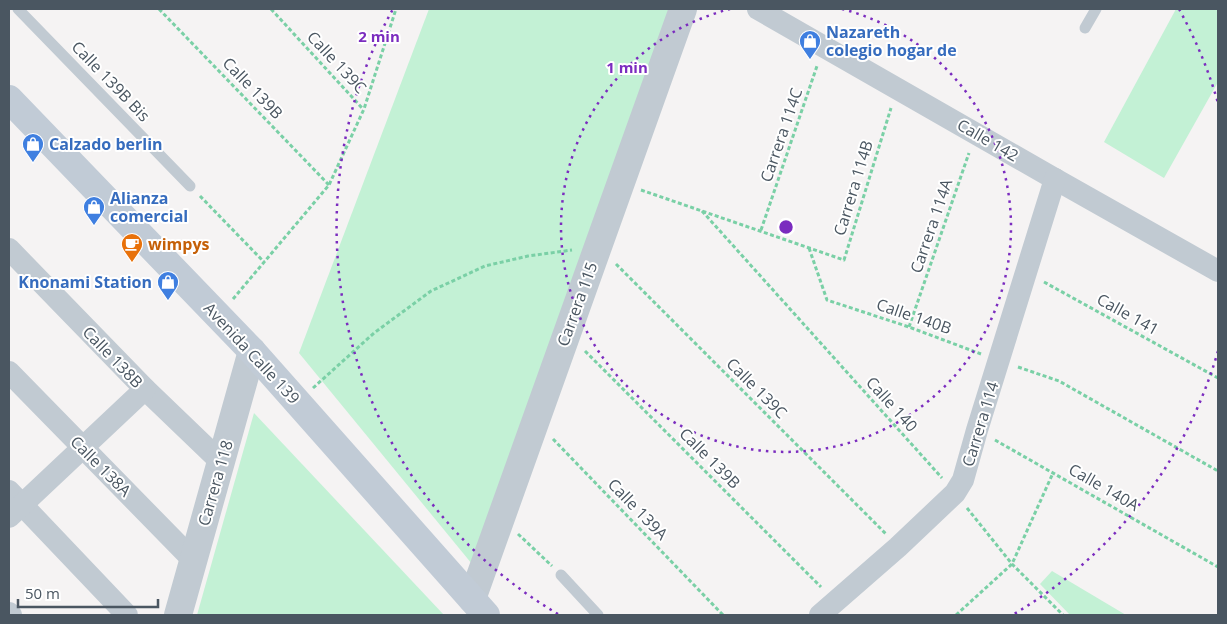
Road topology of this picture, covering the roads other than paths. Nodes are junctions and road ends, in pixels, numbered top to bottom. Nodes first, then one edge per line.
1 (18, 9) edge
2 (683, 9) edge
3 (758, 9) edge
4 (1096, 9) edge
5 (1085, 28) dead end
6 (9, 99) edge
7 (1055, 179) junction
8 (190, 186) road end
9 (9, 249) edge
10 (1218, 271) edge
11 (252, 351) junction
12 (9, 372) edge
13 (145, 389) junction
14 (83, 448) junction
15 (221, 462) junction
16 (13, 504) edge
17 (194, 560) junction
18 (561, 575) road end
19 (479, 607) edge
20 (827, 608) edge
21 (128, 615) edge
22 (178, 615) edge
23 (598, 615) edge

1 - 8 lane, Calle 139B Bis
2 - 19 street, Carrera 115
3 - 7 street, Calle 142
4 - 5 lane
6 - 11 main road, Avenida Calle 139
7 - 10 street, Calle 142
7 - 20 street, Carrera 114
9 - 13 street, Calle 138B
11 - 15 street, Carrera 118
11 - 19 main road, Avenida Calle 139
12 - 14 street, Calle 138A
13 - 14 street
13 - 15 street, Calle 138B
14 - 16 street
14 - 17 street, Calle 138A
15 - 17 street, Carrera 118
16 - 21 street
17 - 22 street, Carrera 118
18 - 23 lane

